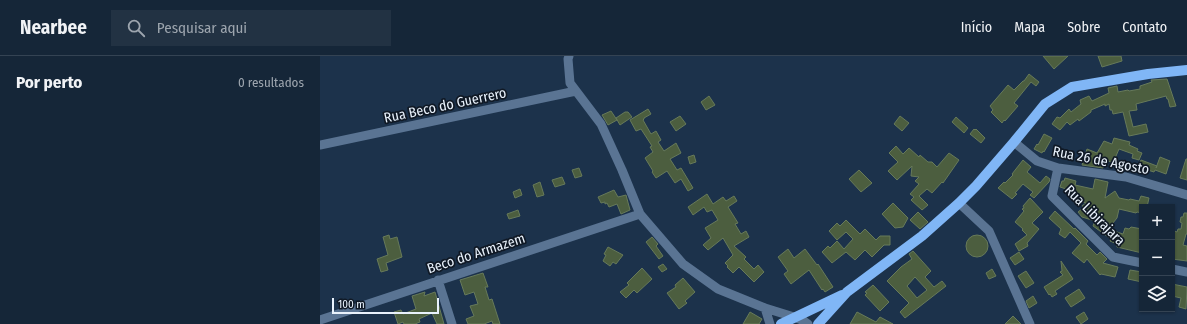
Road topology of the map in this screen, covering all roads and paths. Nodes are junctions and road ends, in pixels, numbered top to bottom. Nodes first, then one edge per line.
1 (569, 56) edge
2 (1187, 70) edge
3 (576, 91) junction
4 (1014, 142) junction
5 (320, 145) edge
6 (1058, 168) junction
7 (1187, 195) edge
8 (959, 203) junction
9 (640, 214) junction
10 (1139, 262) edge
11 (1175, 270) edge
12 (1187, 272) edge
13 (438, 280) junction
14 (848, 292) junction
15 (765, 308) junction
16 (794, 317) junction
17 (320, 320) edge
18 (452, 324) edge
19 (770, 324) edge
20 (781, 324) edge
21 (808, 324) edge
22 (818, 324) edge
23 (1030, 324) edge

1 - 3 street
2 - 4 main road
3 - 5 street, Rua Beco do Guerrero
3 - 9 street
4 - 6 street, Rua 26 de Agosto
4 - 8 main road
6 - 7 street, Rua 26 de Agosto
6 - 10 street, Rua Libirajara
8 - 14 main road
8 - 23 street
9 - 13 street, Beco do Armazem
9 - 15 street
11 - 12 street
13 - 17 street, Beco do Armazem
13 - 18 street
14 - 16 main road
14 - 22 main road
15 - 16 street
15 - 19 street
16 - 20 main road
16 - 21 street

